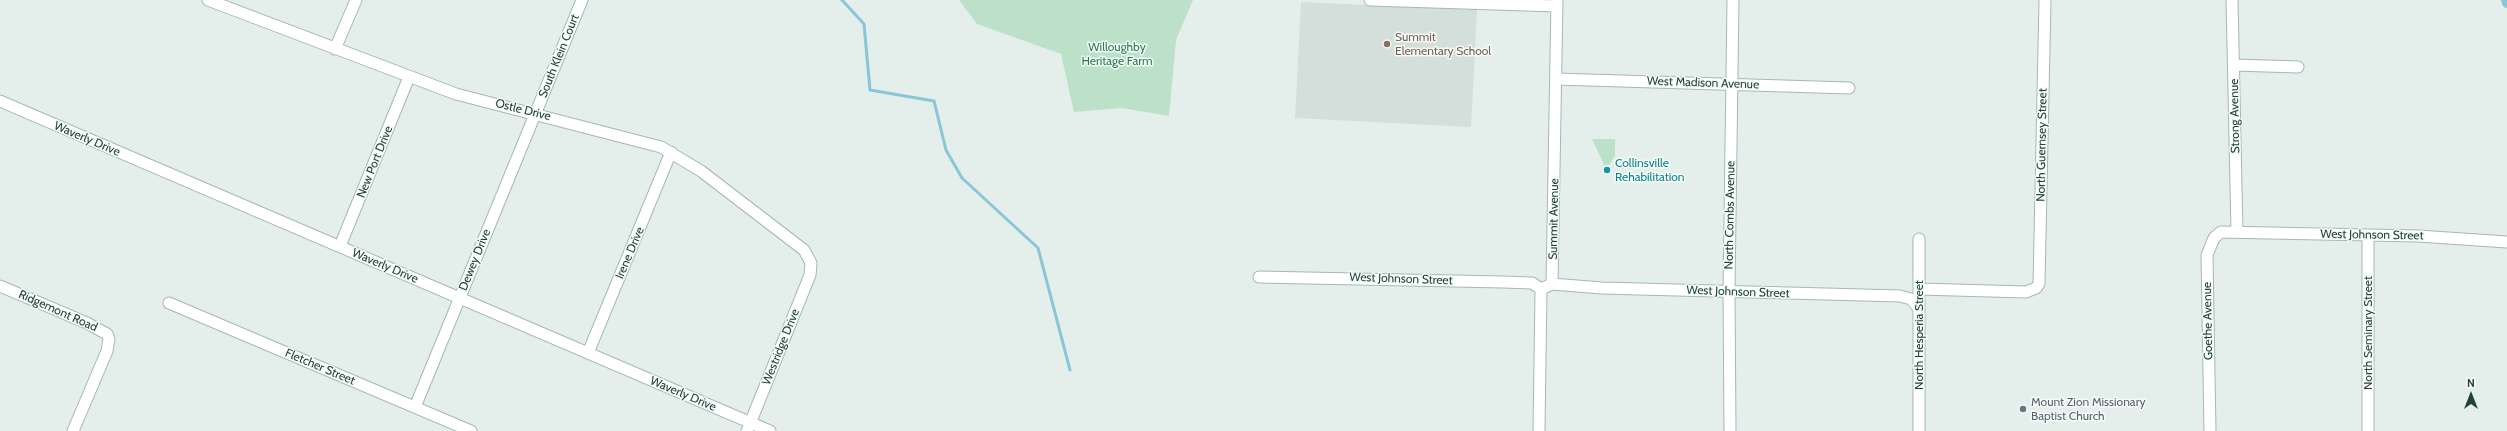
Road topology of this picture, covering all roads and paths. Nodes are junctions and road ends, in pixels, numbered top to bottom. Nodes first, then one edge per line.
1 (208, 0) edge
2 (356, 0) edge
3 (582, 0) edge
4 (1370, 0) edge
5 (1390, 0) edge
6 (1733, 0) edge
7 (2045, 0) edge
8 (2232, 0) edge
9 (1557, 3) edge
10 (335, 49) junction
11 (2234, 65) junction
12 (2298, 67) dead end
13 (409, 78) junction
14 (1556, 79) junction
15 (1732, 84) junction
16 (1849, 88) dead end
17 (0, 101) edge
18 (535, 113) junction
19 (671, 152) junction
20 (2237, 232) junction
21 (2368, 236) junction
22 (1919, 239) dead end
23 (2507, 242) edge
24 (340, 246) junction
25 (811, 263) joint
26 (1259, 277) dead end
27 (1552, 284) junction
28 (0, 286) edge
29 (1541, 289) junction
30 (1919, 289) junction
31 (1728, 291) junction
32 (460, 298) junction
33 (169, 303) dead end
34 (1919, 309) junction
35 (588, 353) junction
36 (415, 407) junction
37 (749, 427) edge
38 (73, 431) edge
39 (471, 431) edge
40 (770, 431) edge
41 (1540, 431) edge
42 (1730, 431) edge
43 (1919, 431) edge
44 (2210, 431) edge
45 (2368, 431) edge

1 - 10 street, Ostle Drive
2 - 10 street
3 - 18 street, South Klein Court
4 - 5 street
5 - 9 street
6 - 15 street, North Combs Avenue
7 - 30 street, North Guernsey Street
8 - 11 street, Strong Avenue
9 - 14 street, Summit Avenue
10 - 13 street, Ostle Drive
11 - 12 street
11 - 20 street, Strong Avenue
13 - 18 street, Ostle Drive
13 - 24 street, New Port Drive
14 - 15 street, West Madison Avenue
14 - 27 street, Summit Avenue
15 - 16 street, West Madison Avenue
15 - 31 street, North Combs Avenue
17 - 24 street, Waverly Drive
18 - 19 street, Ostle Drive
18 - 32 street, Dewey Drive
19 - 25 street, Ostle Drive
19 - 35 street, Irene Drive
20 - 21 street, West Johnson Street
20 - 44 street, Goethe Avenue
21 - 23 street, West Johnson Street
21 - 45 street, North Seminary Street
22 - 30 street, North Hesperia Street
24 - 32 street, Waverly Drive
25 - 37 street, Westridge Drive
26 - 29 street, West Johnson Street
27 - 29 street
27 - 31 street, West Johnson Street
28 - 38 street, Ridgemont Road
29 - 41 street
30 - 34 street, North Hesperia Street
31 - 34 street, West Johnson Street
31 - 42 street, North Combs Avenue
32 - 35 street, Waverly Drive
32 - 36 street, Dewey Drive
33 - 36 street, Fletcher Street
34 - 43 street, North Hesperia Street
35 - 37 street, Waverly Drive
36 - 39 street, Fletcher Street
37 - 40 street, Waverly Drive

